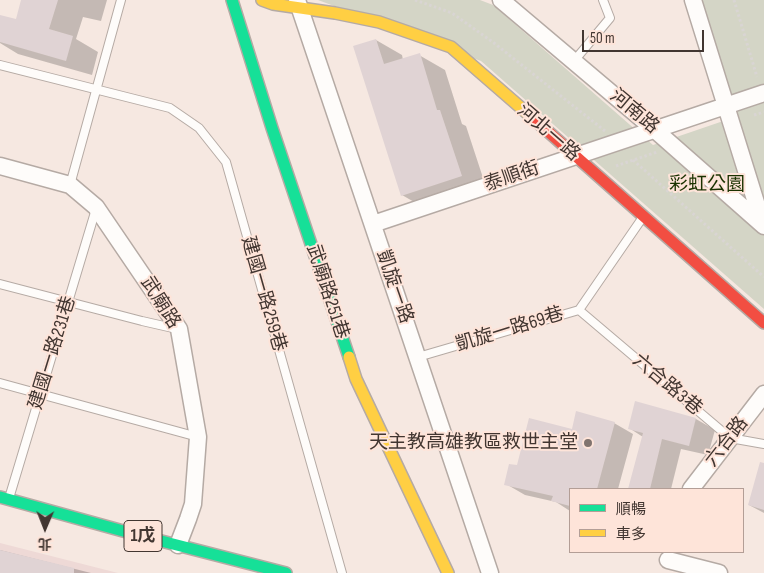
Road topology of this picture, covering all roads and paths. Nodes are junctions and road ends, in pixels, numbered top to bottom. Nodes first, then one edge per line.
1 (122, 0) edge
2 (232, 0) edge
3 (262, 0) edge
4 (415, 0) edge
5 (501, 0) edge
6 (603, 0) edge
7 (693, 0) edge
8 (734, 0) edge
9 (298, 3) edge
10 (574, 61) junction
11 (0, 65) edge
12 (757, 77) dead end
13 (97, 90) junction
14 (764, 93) edge
15 (726, 106) junction
16 (655, 130) junction
17 (607, 133) dead end
18 (674, 147) junction
19 (574, 156) junction
20 (633, 160) junction
21 (0, 166) edge
22 (594, 173) junction
23 (70, 185) junction
24 (96, 207) junction
25 (644, 216) junction
26 (373, 224) junction
27 (764, 226) edge
28 (764, 277) edge
29 (0, 284) edge
30 (68, 302) junction
31 (579, 310) junction
32 (764, 323) edge
33 (179, 329) junction
34 (418, 358) junction
35 (0, 383) edge
36 (41, 394) junction
37 (764, 394) edge
38 (198, 437) junction
39 (730, 438) junction
40 (764, 444) edge
41 (691, 488) edge
42 (5, 498) edge
43 (178, 545) junction
44 (667, 562) edge
45 (286, 573) edge
46 (342, 573) edge
47 (448, 573) edge
48 (490, 573) edge
49 (719, 573) edge

1 - 13 lane
2 - 47 street, 武廟路251巷
3 - 9 street, 河北一路
4 - 17 path
5 - 10 street, 河南路
6 - 10 lane
7 - 15 street
8 - 12 path
9 - 19 street, 河北一路
9 - 26 street, 凱旋一路
10 - 16 street, 河南路
11 - 13 lane, 建國一路259巷
13 - 23 lane
13 - 46 lane, 建國一路259巷
14 - 15 street, 泰順街
15 - 16 street, 泰順街
15 - 27 street
16 - 18 street, 河南路
16 - 19 street, 泰順街
18 - 20 path
18 - 27 street, 河南路
19 - 22 street, 河北一路
19 - 26 street, 泰順街
20 - 22 path
20 - 28 path
21 - 23 street, 武廟路
22 - 25 street, 河北一路
23 - 24 street, 武廟路
24 - 30 lane, 建國一路231巷
24 - 33 street, 武廟路
25 - 31 lane, 凱旋一路69巷
25 - 32 street, 河北一路
26 - 34 street, 凱旋一路
29 - 30 lane
30 - 33 lane
30 - 36 lane, 建國一路231巷
31 - 34 lane, 凱旋一路69巷
31 - 39 lane, 六合路3巷
33 - 38 street, 武廟路
34 - 48 street, 凱旋一路
35 - 36 lane
36 - 38 lane
36 - 42 lane, 建國一路231巷
37 - 39 street, 六合路
38 - 43 street, 武廟路
39 - 40 lane
39 - 41 street, 六合路
42 - 43 street, 1戊
43 - 45 street, 1戊
44 - 49 street

